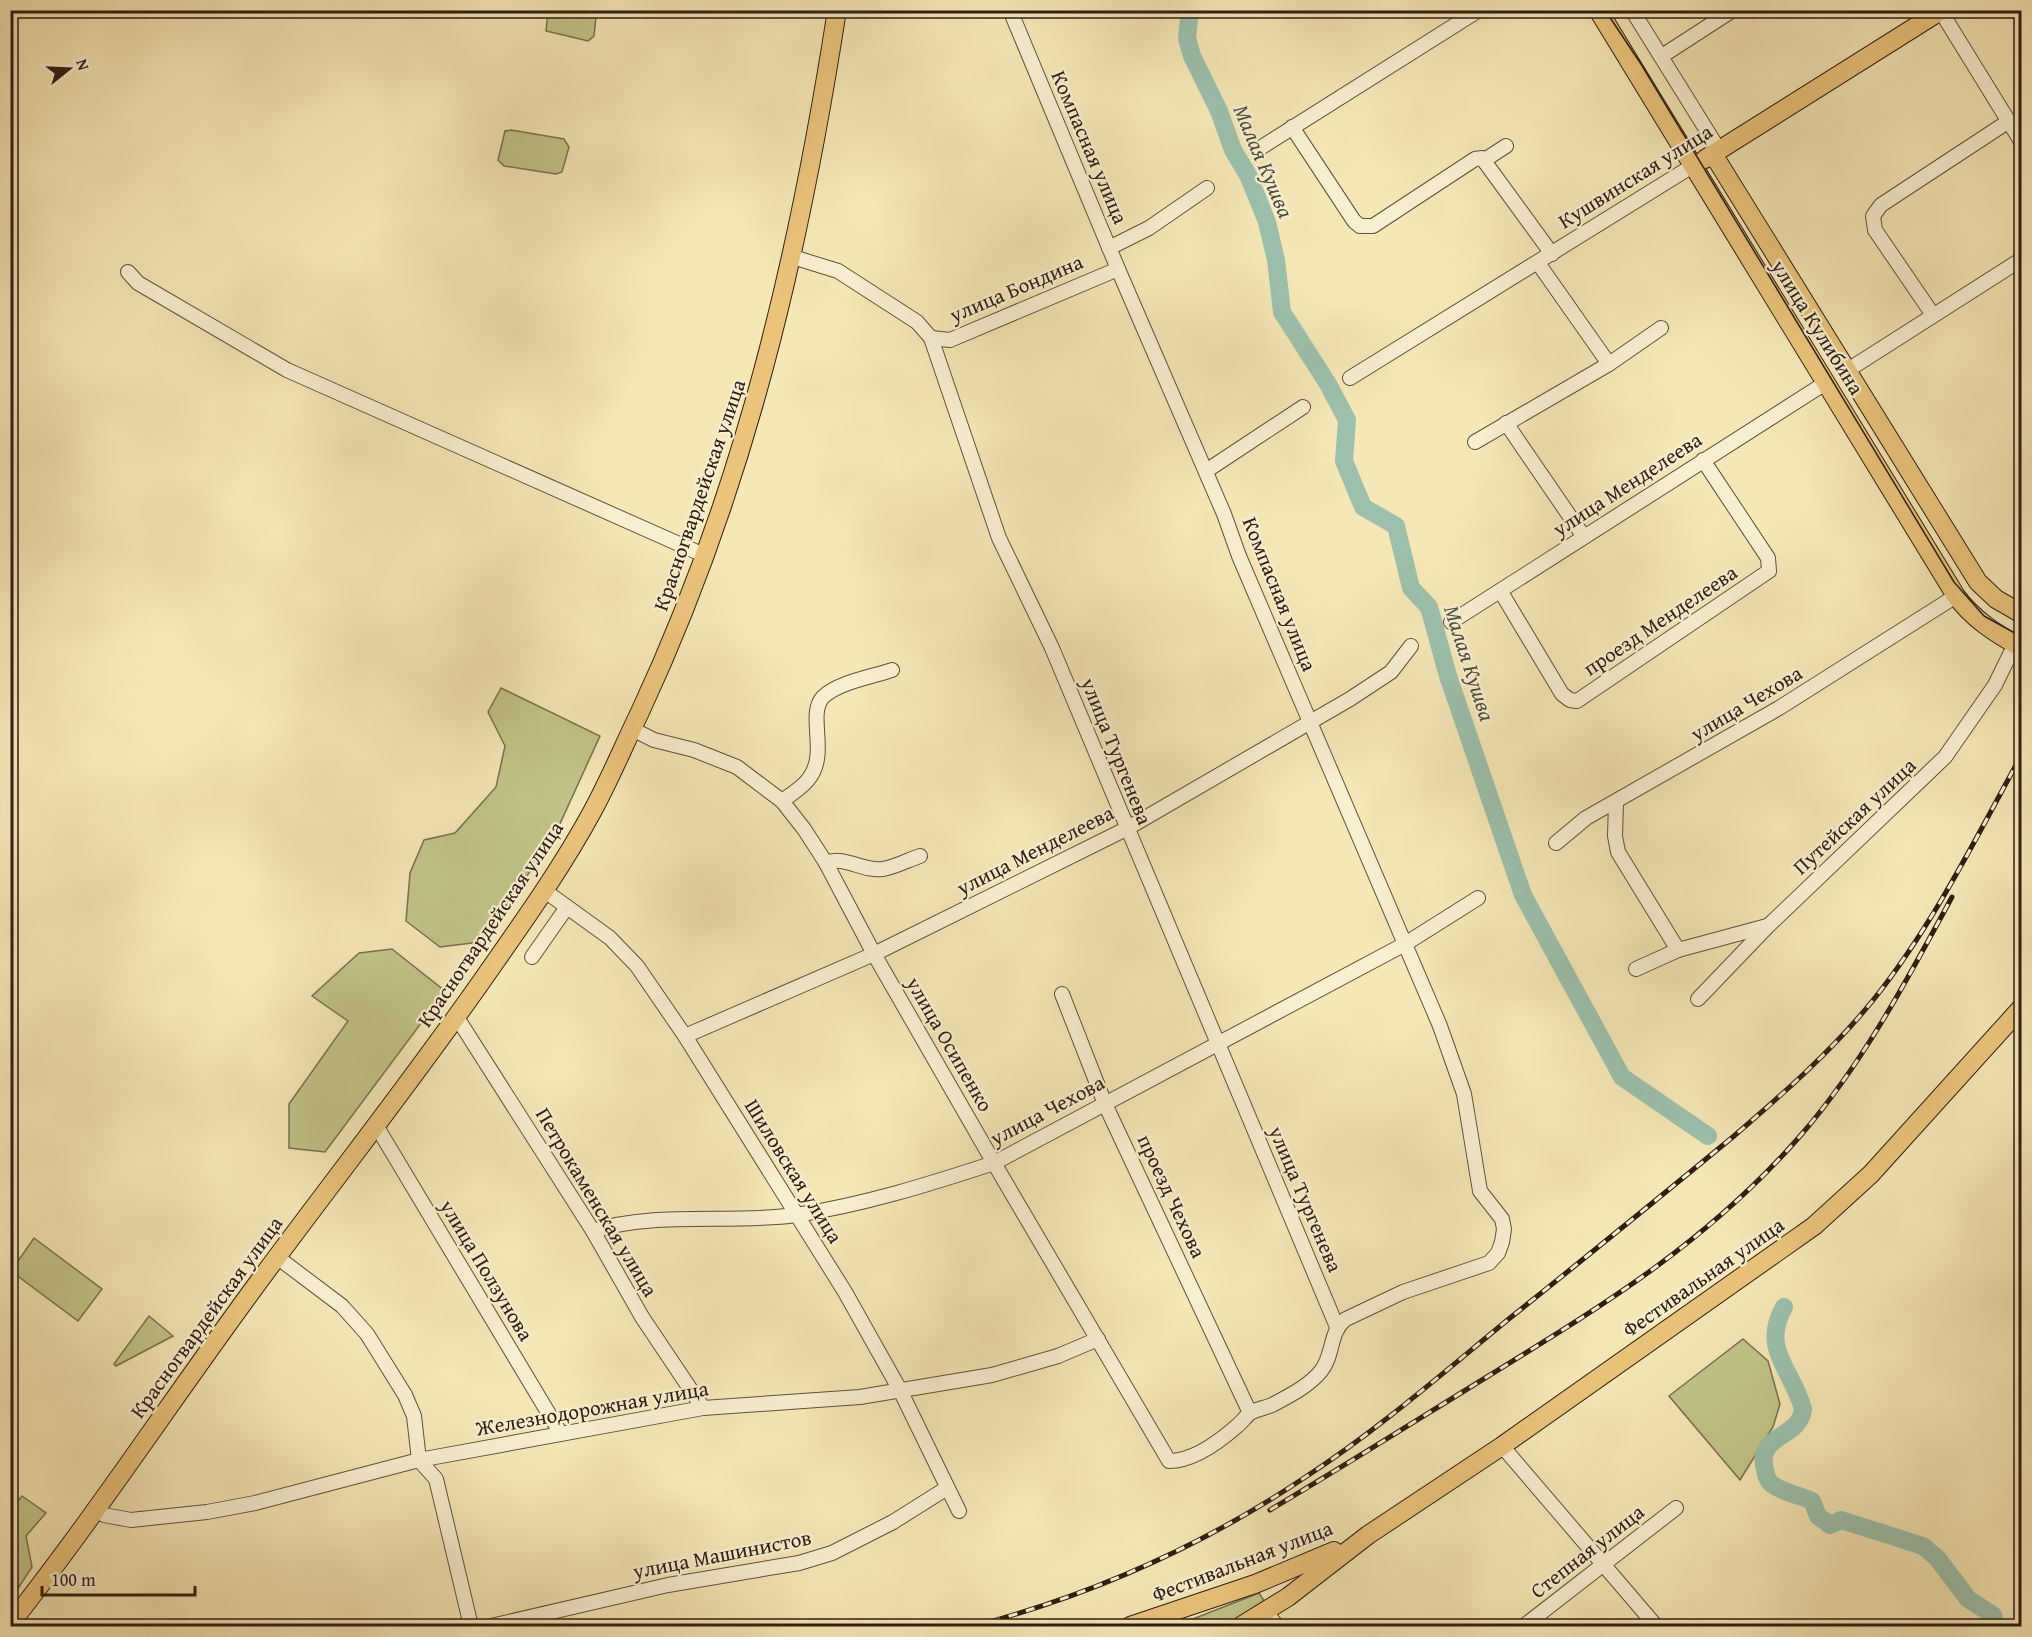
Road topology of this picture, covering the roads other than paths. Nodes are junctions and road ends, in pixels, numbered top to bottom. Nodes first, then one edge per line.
1 (837, 10) edge
2 (1010, 10) edge
3 (1479, 10) edge
4 (1598, 10) edge
5 (1632, 10) edge
6 (1733, 10) edge
7 (1941, 11) edge
8 (1662, 56) junction
9 (2009, 121) junction
10 (1292, 127) junction
11 (2022, 143) edge
12 (1506, 146) dead end
13 (1257, 150) dead end
14 (1716, 152) junction
15 (1486, 159) junction
16 (1694, 165) junction
17 (1208, 188) dead end
18 (1109, 248) junction
19 (1552, 254) junction
20 (793, 257) junction
21 (2022, 259) edge
22 (1538, 263) junction
23 (1118, 269) junction
24 (128, 272) dead end
25 (1933, 315) junction
26 (1661, 328) dead end
27 (930, 338) junction
28 (1609, 364) junction
29 (1848, 370) junction
30 (1350, 378) dead end
31 (1827, 382) junction
32 (1303, 407) dead end
33 (1506, 423) junction
34 (1475, 442) dead end
35 (1703, 460) junction
36 (1206, 471) junction
37 (1584, 537) junction
38 (706, 556) junction
39 (1501, 592) junction
40 (1956, 596) junction
41 (2022, 614) edge
42 (1451, 622) dead end
43 (1411, 646) dead end
44 (2018, 646) edge
45 (892, 670) dead end
46 (1310, 722) junction
47 (632, 729) junction
48 (782, 801) junction
49 (1616, 803) junction
50 (1126, 829) junction
51 (1556, 843) dead end
52 (920, 856) dead end
53 (826, 863) junction
54 (545, 891) junction
55 (1478, 898) dead end
56 (567, 907) junction
57 (1768, 926) junction
58 (1405, 944) junction
59 (1678, 950) junction
60 (874, 954) junction
61 (532, 957) dead end
62 (1636, 969) dead end
63 (1062, 994) dead end
64 (1698, 999) dead end
65 (2022, 1007) edge
66 (456, 1016) junction
67 (685, 1036) junction
68 (1215, 1042) junction
69 (1105, 1104) junction
70 (376, 1127) junction
71 (994, 1163) junction
72 (796, 1215) junction
73 (593, 1231) junction
74 (277, 1257) junction
75 (1337, 1327) junction
76 (1098, 1339) junction
77 (900, 1390) junction
78 (703, 1408) junction
79 (1250, 1413) junction
80 (561, 1434) junction
81 (1502, 1446) junction
82 (419, 1460) junction
83 (947, 1488) junction
84 (95, 1508) junction
85 (1676, 1509) dead end
86 (959, 1512) dead end
87 (1368, 1535) junction
88 (1604, 1564) junction
89 (1277, 1575) junction
90 (1288, 1597) junction
91 (1272, 1619) edge
92 (10, 1624) edge
93 (471, 1626) edge
94 (491, 1626) edge
95 (1130, 1626) edge
96 (1241, 1626) edge
97 (1524, 1626) edge
98 (1656, 1626) edge

1 - 20 main road, Красногвардейская улица
2 - 18 street, Компасная улица
3 - 10 street
4 - 16 main road, улица Кулибина
5 - 8 street
6 - 8 street
7 - 9 street
7 - 14 main road, Кушвинская улица
8 - 14 street
9 - 11 street
9 - 25 street
10 - 13 street
10 - 15 street
12 - 15 street
14 - 16 main road, Кушвинская улица
14 - 29 main road, улица Кулибина
15 - 19 street
16 - 19 street, Кушвинская улица
16 - 31 main road, улица Кулибина
17 - 18 street, улица Бондина
18 - 23 street, Компасная улица
19 - 22 street, Кушвинская улица
20 - 27 street, улица Тургенева
20 - 38 main road, Красногвардейская улица
21 - 25 street
22 - 28 street
22 - 30 street, Кушвинская улица
23 - 27 street, улица Бондина
23 - 36 street, Компасная улица
24 - 38 street
25 - 29 street
26 - 28 street
27 - 50 street, улица Тургенева
28 - 33 street
29 - 41 main road, улица Кулибина
31 - 35 street, улица Менделеева
31 - 40 main road, улица Кулибина
32 - 36 street
33 - 34 street
33 - 37 street
35 - 37 street, улица Менделеева
35 - 39 street, проезд Менделеева
36 - 46 street, Компасная улица
37 - 39 street, улица Менделеева
38 - 47 main road, Красногвардейская улица
39 - 42 street, улица Менделеева
40 - 44 main road, улица Кулибина
40 - 49 street, улица Чехова
43 - 46 street, улица Менделеева
44 - 57 street, Путейская улица
45 - 48 street
46 - 50 street, улица Менделеева
46 - 58 street, Компасная улица
47 - 48 street, улица Осипенко
47 - 54 main road, Красногвардейская улица
48 - 53 street, улица Осипенко
49 - 51 street, улица Чехова
49 - 59 street
50 - 60 street, улица Менделеева
50 - 68 street, улица Тургенева
52 - 53 street
53 - 60 street, улица Осипенко
54 - 56 street, Шиловская улица
54 - 66 main road, Красногвардейская улица
55 - 58 street, улица Чехова
56 - 61 street
56 - 67 street, Шиловская улица
57 - 59 street
57 - 64 street, Путейская улица
58 - 68 street, улица Чехова
58 - 75 street, Компасная улица
59 - 62 street
60 - 67 street, улица Менделеева
60 - 71 street, улица Осипенко
63 - 69 street, проезд Чехова
65 - 81 main road, Фестивальная улица
66 - 70 main road, Красногвардейская улица
66 - 73 street, Петрокаменская улица
67 - 72 street, Шиловская улица
68 - 69 street, улица Чехова
68 - 75 street, улица Тургенева
69 - 71 street, улица Чехова
69 - 79 street, проезд Чехова
70 - 74 main road, Красногвардейская улица
70 - 80 street, улица Ползунова
71 - 72 street, улица Чехова
71 - 76 street, улица Осипенко
72 - 73 street, улица Чехова
72 - 77 street, Шиловская улица
73 - 78 street, Петрокаменская улица
74 - 82 street
74 - 84 main road, Красногвардейская улица
75 - 79 street
76 - 77 street, Железнодорожная улица
76 - 79 street, улица Осипенко
77 - 78 street, Железнодорожная улица
77 - 83 street, Шиловская улица
78 - 80 street, Железнодорожная улица
80 - 82 street, Железнодорожная улица
81 - 87 main road, Фестивальная улица
81 - 88 street
82 - 84 street, Железнодорожная улица
82 - 93 street
83 - 86 street, Шиловская улица
83 - 94 street, улица Машинистов
84 - 92 main road, Красногвардейская улица
85 - 88 street, Степная улица
87 - 89 main road, Фестивальная улица
87 - 90 main road, Фестивальная улица
88 - 97 street, Степная улица
88 - 98 street
89 - 90 main road
89 - 95 main road, Фестивальная улица
90 - 91 main road, Фестивальная улица
91 - 96 main road, Фестивальная улица

